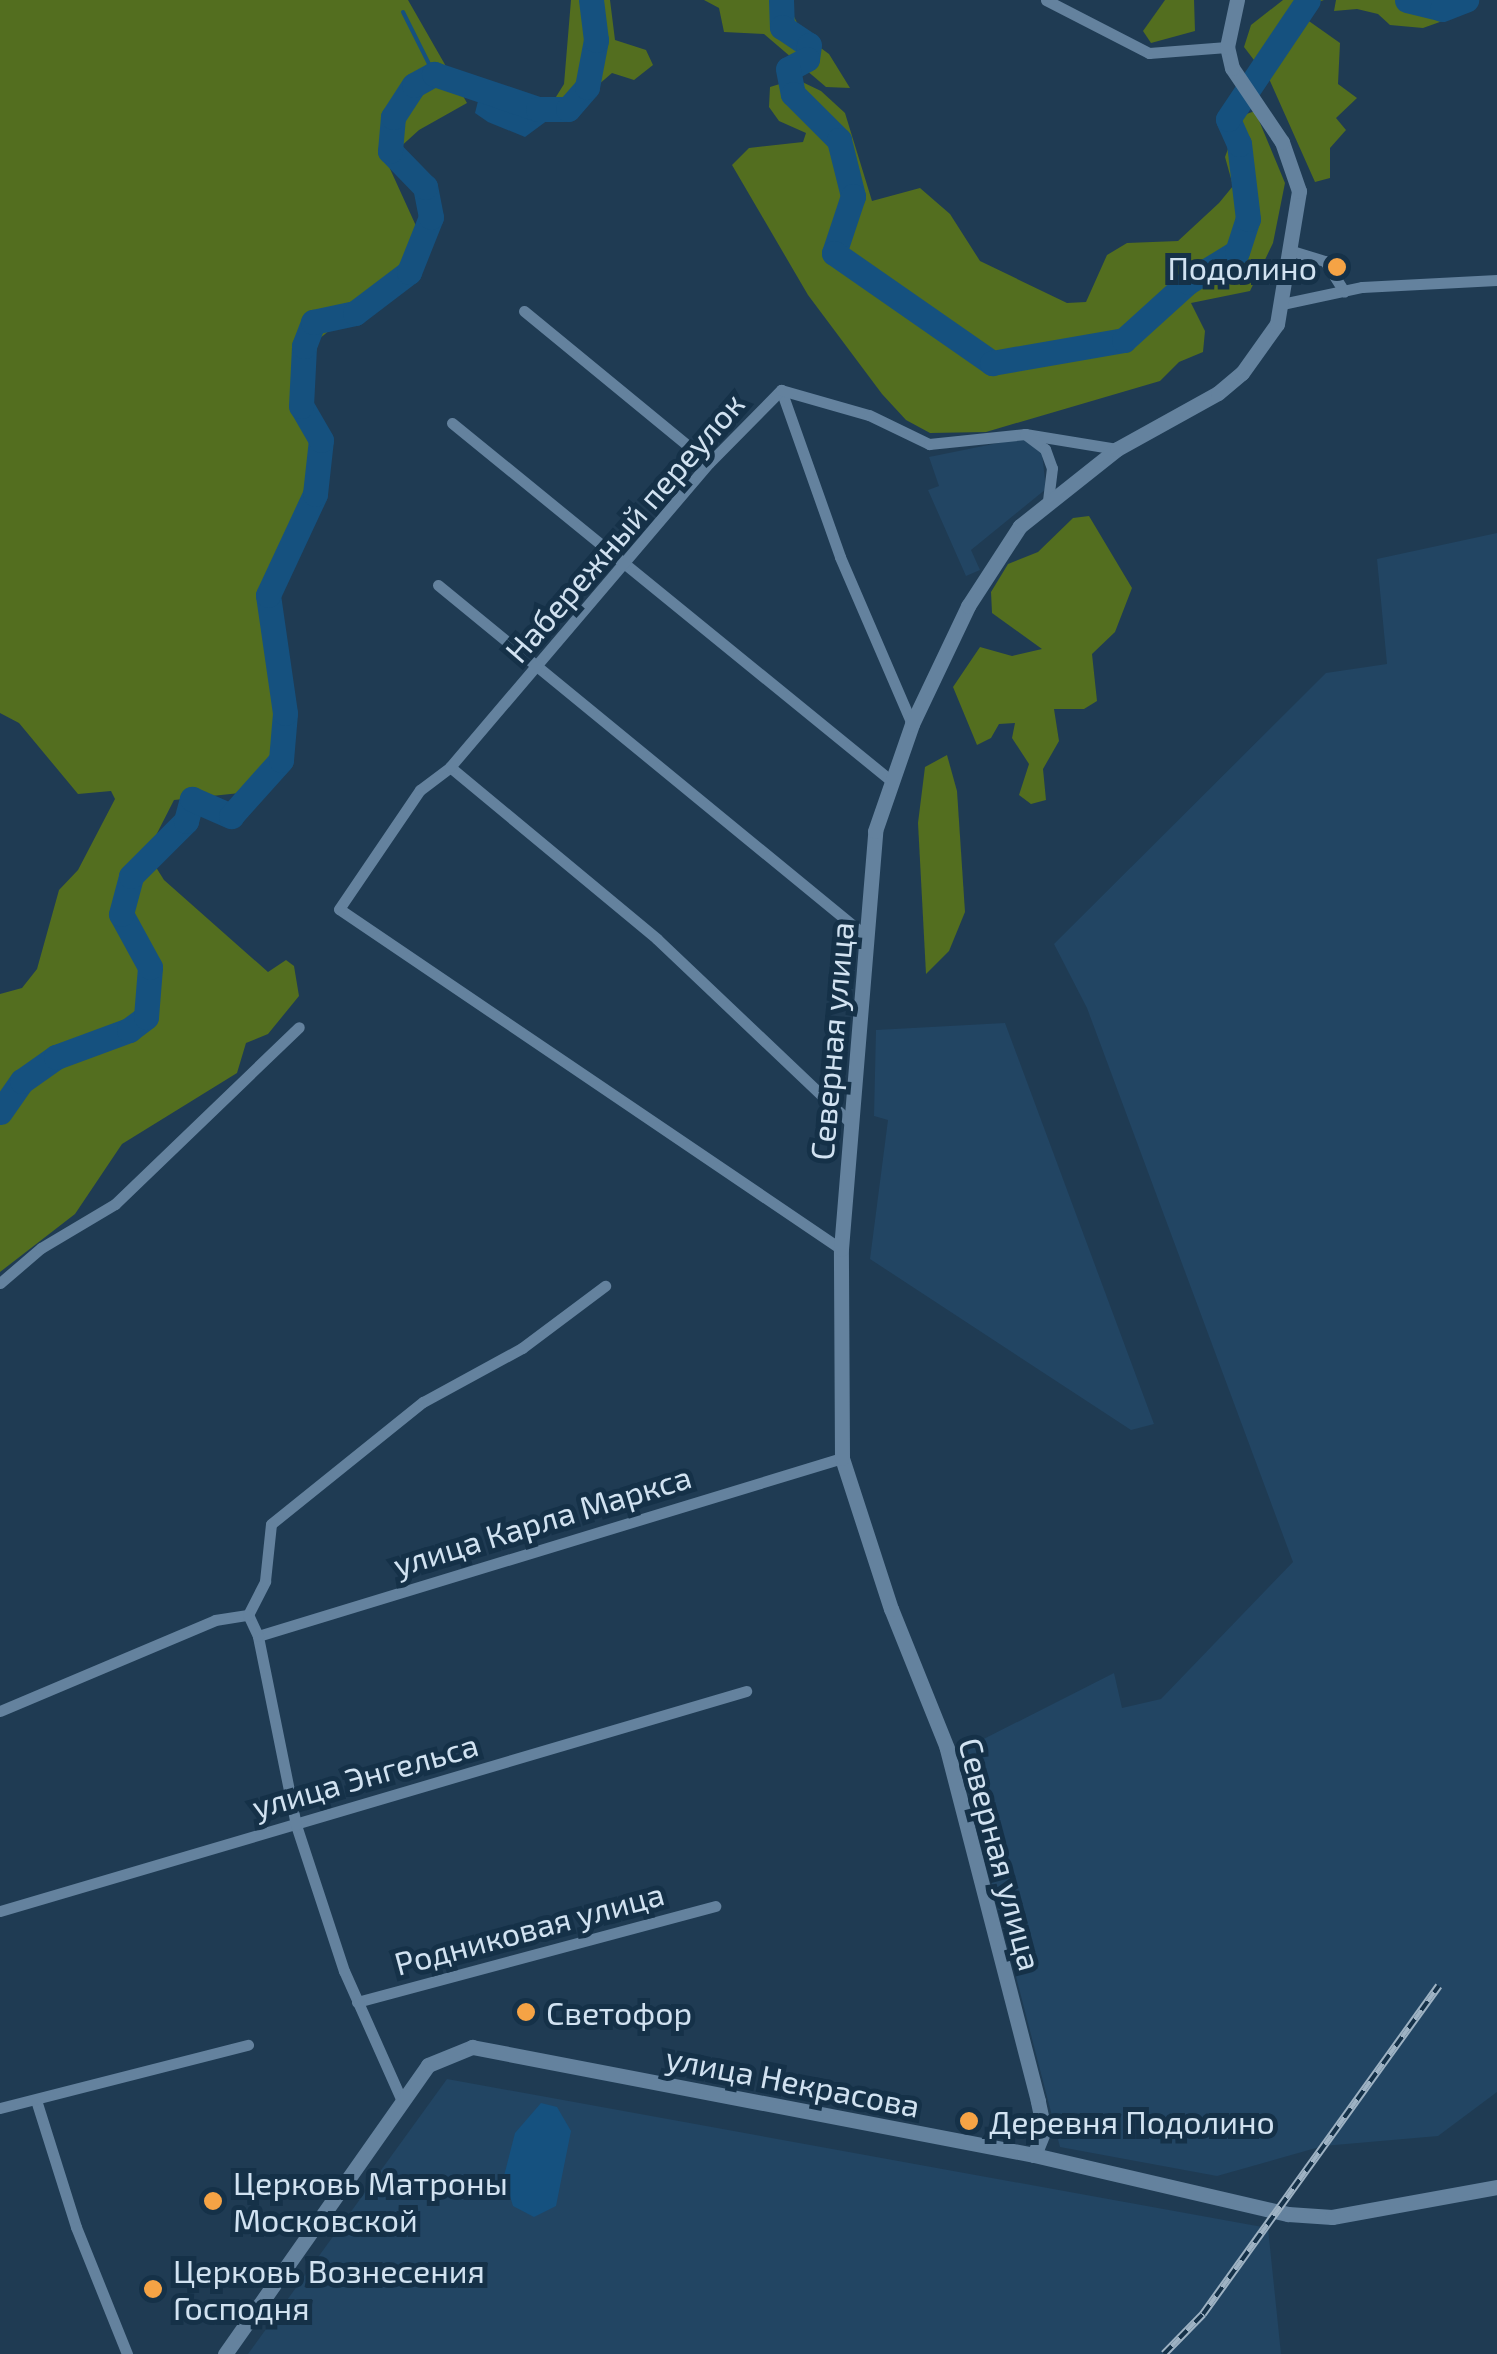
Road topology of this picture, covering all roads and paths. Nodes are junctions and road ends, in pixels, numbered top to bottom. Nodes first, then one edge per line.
1 (1046, 0) edge
2 (1237, 0) edge
3 (1227, 47) junction
4 (1292, 251) junction
5 (1497, 280) edge
6 (1344, 292) junction
7 (1282, 304) junction
8 (524, 311) dead end
9 (780, 390) junction
10 (452, 422) dead end
11 (1025, 434) junction
12 (1117, 449) junction
13 (709, 462) junction
14 (1048, 499) junction
15 (623, 563) junction
16 (438, 586) dead end
17 (539, 667) junction
18 (912, 724) junction
19 (450, 766) junction
20 (889, 780) junction
21 (866, 937) junction
22 (298, 1027) dead end
23 (852, 1124) junction
24 (841, 1248) junction
25 (0, 1283) edge
26 (605, 1286) dead end
27 (842, 1458) junction
28 (248, 1615) junction
29 (258, 1636) junction
30 (746, 1691) dead end
31 (0, 1711) edge
32 (296, 1825) junction
33 (715, 1906) dead end
34 (0, 1911) edge
35 (357, 2002) junction
36 (248, 2045) dead end
37 (36, 2100) junction
38 (402, 2100) junction
39 (0, 2108) edge
40 (1034, 2156) junction
41 (1497, 2187) edge
42 (127, 2354) edge
43 (225, 2354) edge

1 - 3 street
2 - 3 street
3 - 4 street, Северная улица
4 - 6 street
4 - 7 street, Северная улица
5 - 6 street
6 - 7 street
7 - 12 street, Северная улица
8 - 13 street
9 - 11 street, Набережный переулок
9 - 13 street, Набережный переулок
9 - 18 street
10 - 15 street
11 - 12 street, Набережный переулок
11 - 14 street
12 - 14 street, Северная улица
13 - 15 street, Набережный переулок
14 - 18 street, Северная улица
15 - 17 street, Набережный переулок
15 - 20 street
16 - 17 street
17 - 19 street, Набережный переулок
17 - 21 street
18 - 20 street, Северная улица
19 - 23 street
19 - 24 street, Набережный переулок
20 - 21 street, Северная улица
21 - 23 street, Северная улица
22 - 25 street
23 - 24 street, Северная улица
24 - 27 street, Северная улица
26 - 28 street
27 - 29 street, улица Карла Маркса
27 - 40 street, Северная улица
28 - 29 street
28 - 31 street
29 - 32 street
30 - 32 street, улица Энгельса
32 - 34 street, улица Энгельса
32 - 35 street
33 - 35 street, Родниковая улица
35 - 38 street
36 - 37 street
37 - 39 street
37 - 42 street
38 - 40 street, улица Некрасова
38 - 43 street, улица Некрасова
40 - 41 street, улица Некрасова

